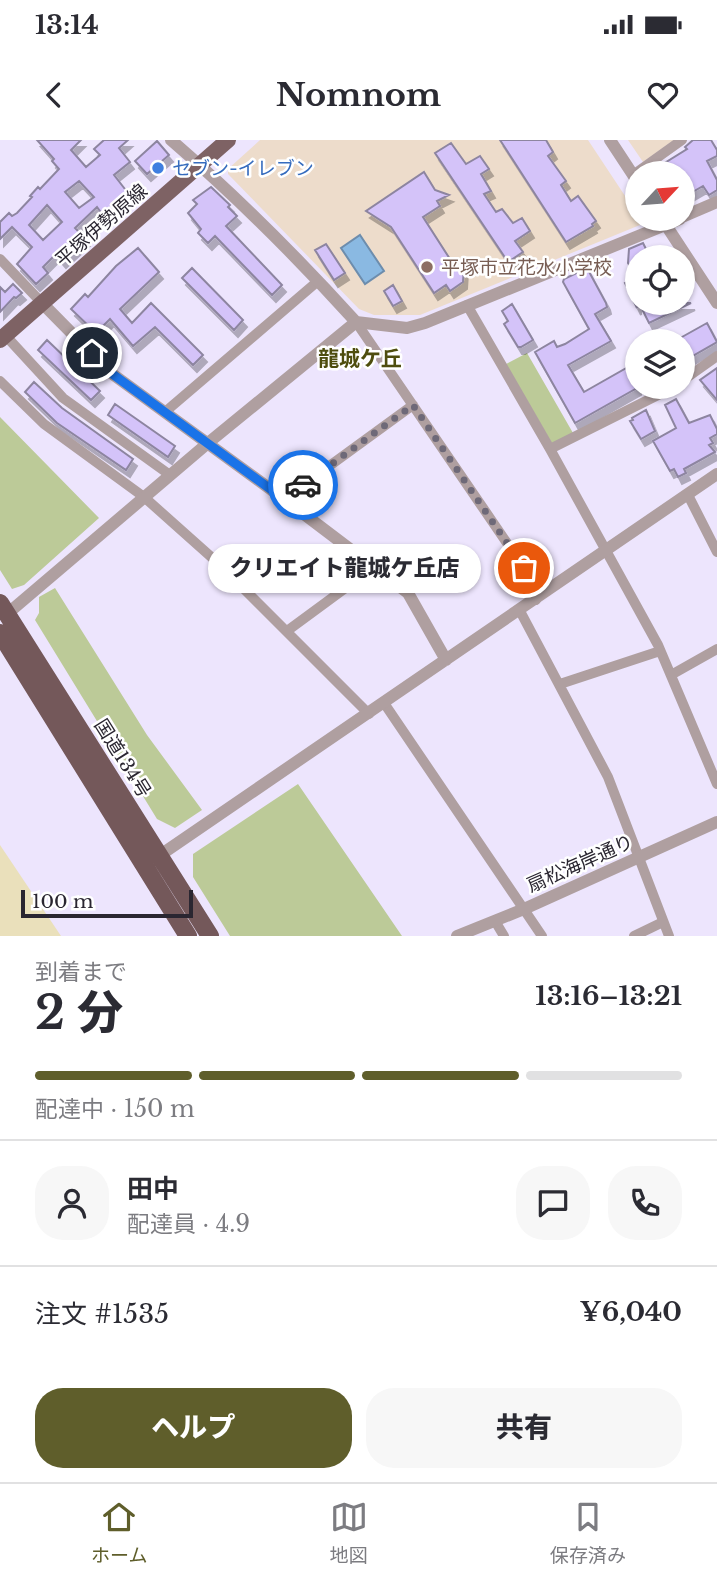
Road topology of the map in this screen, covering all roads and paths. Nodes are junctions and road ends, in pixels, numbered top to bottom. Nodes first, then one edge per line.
1 (171, 140) edge
2 (228, 140) edge
3 (610, 140) edge
4 (682, 140) edge
5 (656, 161) edge
6 (625, 163) edge
7 (201, 166) junction
8 (717, 202) edge
9 (695, 212) edge
10 (643, 231) edge
11 (670, 231) edge
12 (0, 258) edge
13 (318, 281) junction
14 (42, 303) junction
15 (717, 303) edge
16 (467, 305) junction
17 (356, 322) junction
18 (3, 338) edge
19 (717, 356) edge
20 (695, 372) edge
21 (0, 381) edge
22 (650, 399) edge
23 (413, 405) junction
24 (165, 412) junction
25 (208, 443) junction
26 (550, 449) junction
27 (717, 474) edge
28 (170, 475) junction
29 (688, 495) junction
30 (144, 497) junction
31 (284, 499) junction
32 (606, 551) junction
33 (717, 552) edge
34 (374, 567) junction
35 (536, 600) junction
36 (4, 609) edge
37 (520, 611) junction
38 (287, 631) junction
39 (0, 633) edge
40 (717, 649) edge
41 (660, 651) junction
42 (446, 660) junction
43 (670, 675) junction
44 (560, 684) junction
45 (384, 703) junction
46 (369, 714) junction
47 (717, 784) edge
48 (717, 822) edge
49 (160, 855) junction
50 (638, 858) junction
51 (144, 866) junction
52 (524, 909) junction
53 (495, 921) junction
54 (663, 922) junction
55 (188, 936) edge
56 (210, 936) edge
57 (457, 936) edge
58 (505, 936) edge
59 (542, 936) edge
60 (634, 936) edge
61 (669, 936) edge

1 - 7 street
2 - 7 main road, 平塚伊勢原線
3 - 6 street
4 - 5 street
7 - 13 street
7 - 14 main road, 平塚伊勢原線
8 - 9 street
10 - 16 street
11 - 15 street
12 - 14 street
13 - 17 street
13 - 24 street
14 - 18 main road, 平塚伊勢原線
14 - 24 street
16 - 17 street
16 - 26 street
17 - 23 street
17 - 25 street
18 - 28 street
19 - 20 street
21 - 30 street
22 - 26 street
23 - 31 street
23 - 35 street
24 - 25 street
25 - 28 street
25 - 31 street
26 - 32 street
27 - 29 street
28 - 30 street
29 - 32 street
29 - 33 street
30 - 36 street
30 - 38 street
31 - 34 street
32 - 35 street
32 - 41 street
34 - 38 street
34 - 42 street
35 - 37 street
36 - 49 highway, 国道134号
37 - 42 street
37 - 44 street
38 - 46 street
39 - 51 highway, 国道134号
40 - 43 street
41 - 43 street
41 - 44 street
42 - 45 street
43 - 47 street
44 - 50 street
45 - 46 street
45 - 52 street
46 - 49 street
48 - 50 street, 扇松海岸通り
49 - 51 street
49 - 56 highway, 国道134号
50 - 52 street, 扇松海岸通り
50 - 54 street
51 - 55 highway, 国道134号
52 - 53 street, 扇松海岸通り
52 - 59 street
53 - 57 street, 扇松海岸通り
53 - 58 street
54 - 60 street
54 - 61 street

